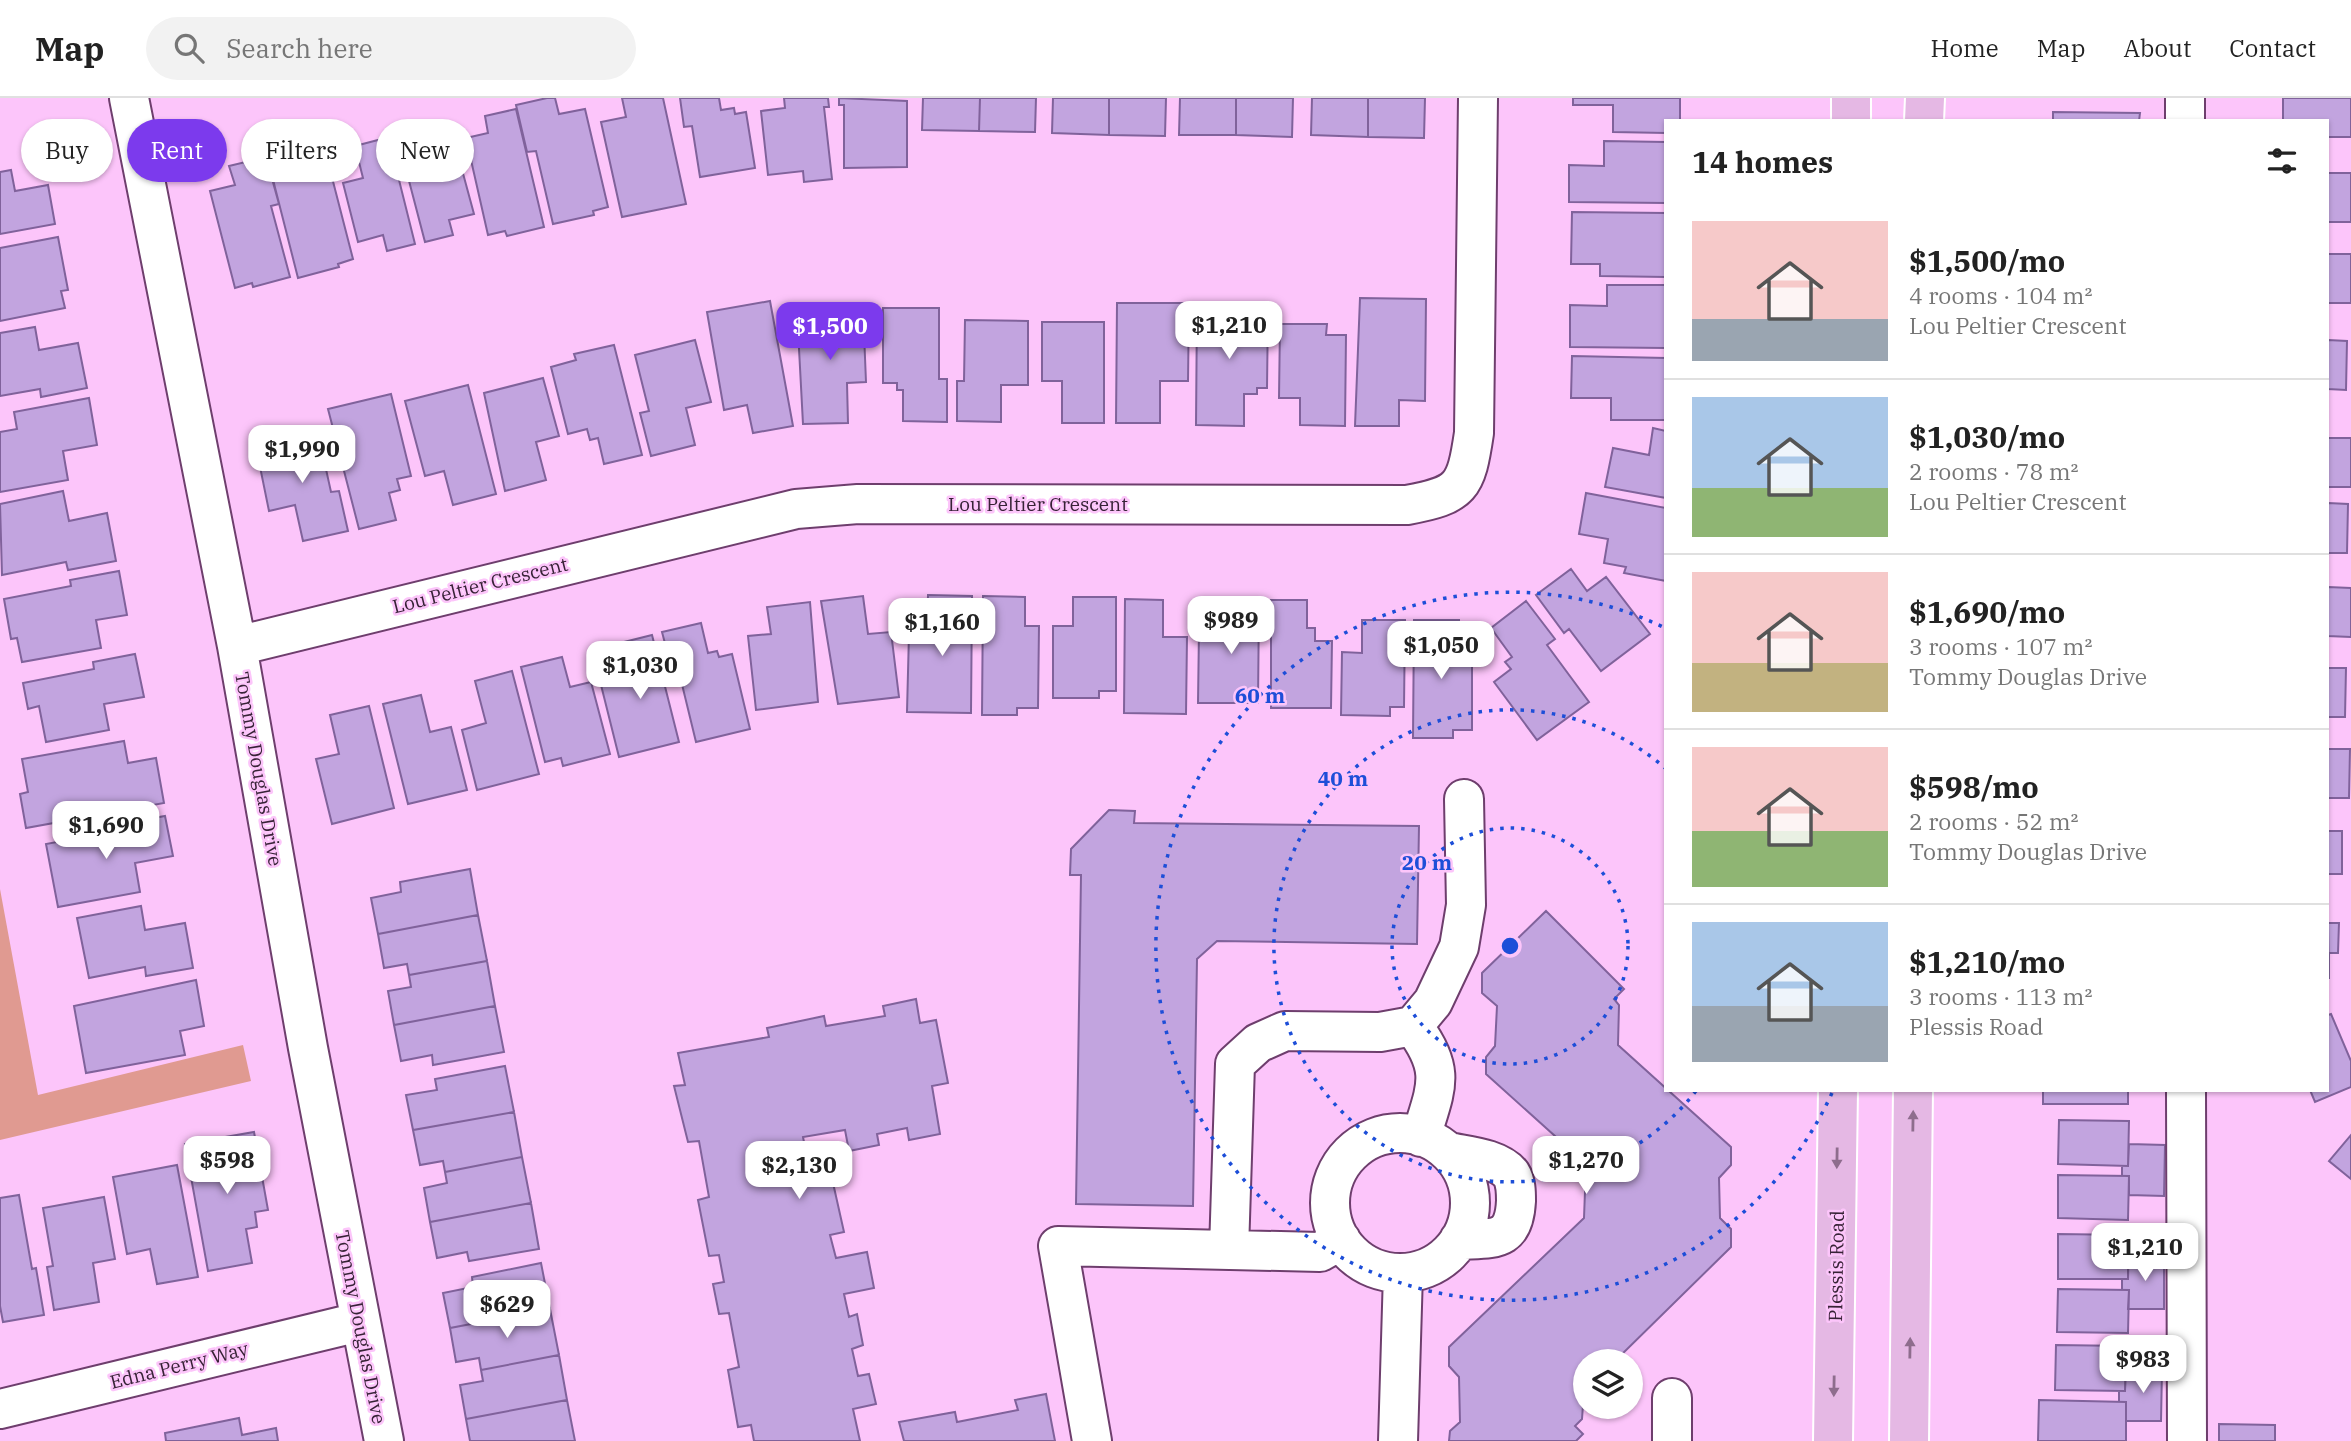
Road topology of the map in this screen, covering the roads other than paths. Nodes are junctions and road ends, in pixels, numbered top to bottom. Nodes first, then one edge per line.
1 (129, 98) edge
2 (1478, 98) edge
3 (1851, 98) edge
4 (1925, 98) edge
5 (2185, 98) edge
6 (1851, 119) edge
7 (1924, 119) edge
8 (2185, 119) edge
9 (237, 646) junction
10 (1464, 799) dead end
11 (1413, 1026) junction
12 (1838, 1092) edge
13 (1913, 1092) edge
14 (2186, 1092) edge
15 (1435, 1144) junction
16 (1341, 1240) junction
17 (1229, 1250) junction
18 (1403, 1273) junction
19 (359, 1322) junction
20 (1672, 1398) dead end
21 (0, 1409) edge
22 (384, 1441) edge
23 (1092, 1441) edge
24 (1398, 1441) edge
25 (1672, 1441) edge
26 (1833, 1441) edge
27 (1909, 1441) edge
28 (2187, 1441) edge

1 - 9 street, Tommy Douglas Drive
2 - 9 street, Lou Peltier Crescent
3 - 6 main road
4 - 7 main road
5 - 8 street
9 - 19 street, Tommy Douglas Drive
10 - 11 street
11 - 15 street
11 - 17 street
12 -> 26 main road, Plessis Road
27 -> 13 main road
14 - 28 street
15 - 16 street
15 - 18 street
16 - 17 street
16 - 18 street
17 - 23 street
18 - 24 street
19 - 21 street, Edna Perry Way
19 - 22 street, Tommy Douglas Drive
20 - 25 street

